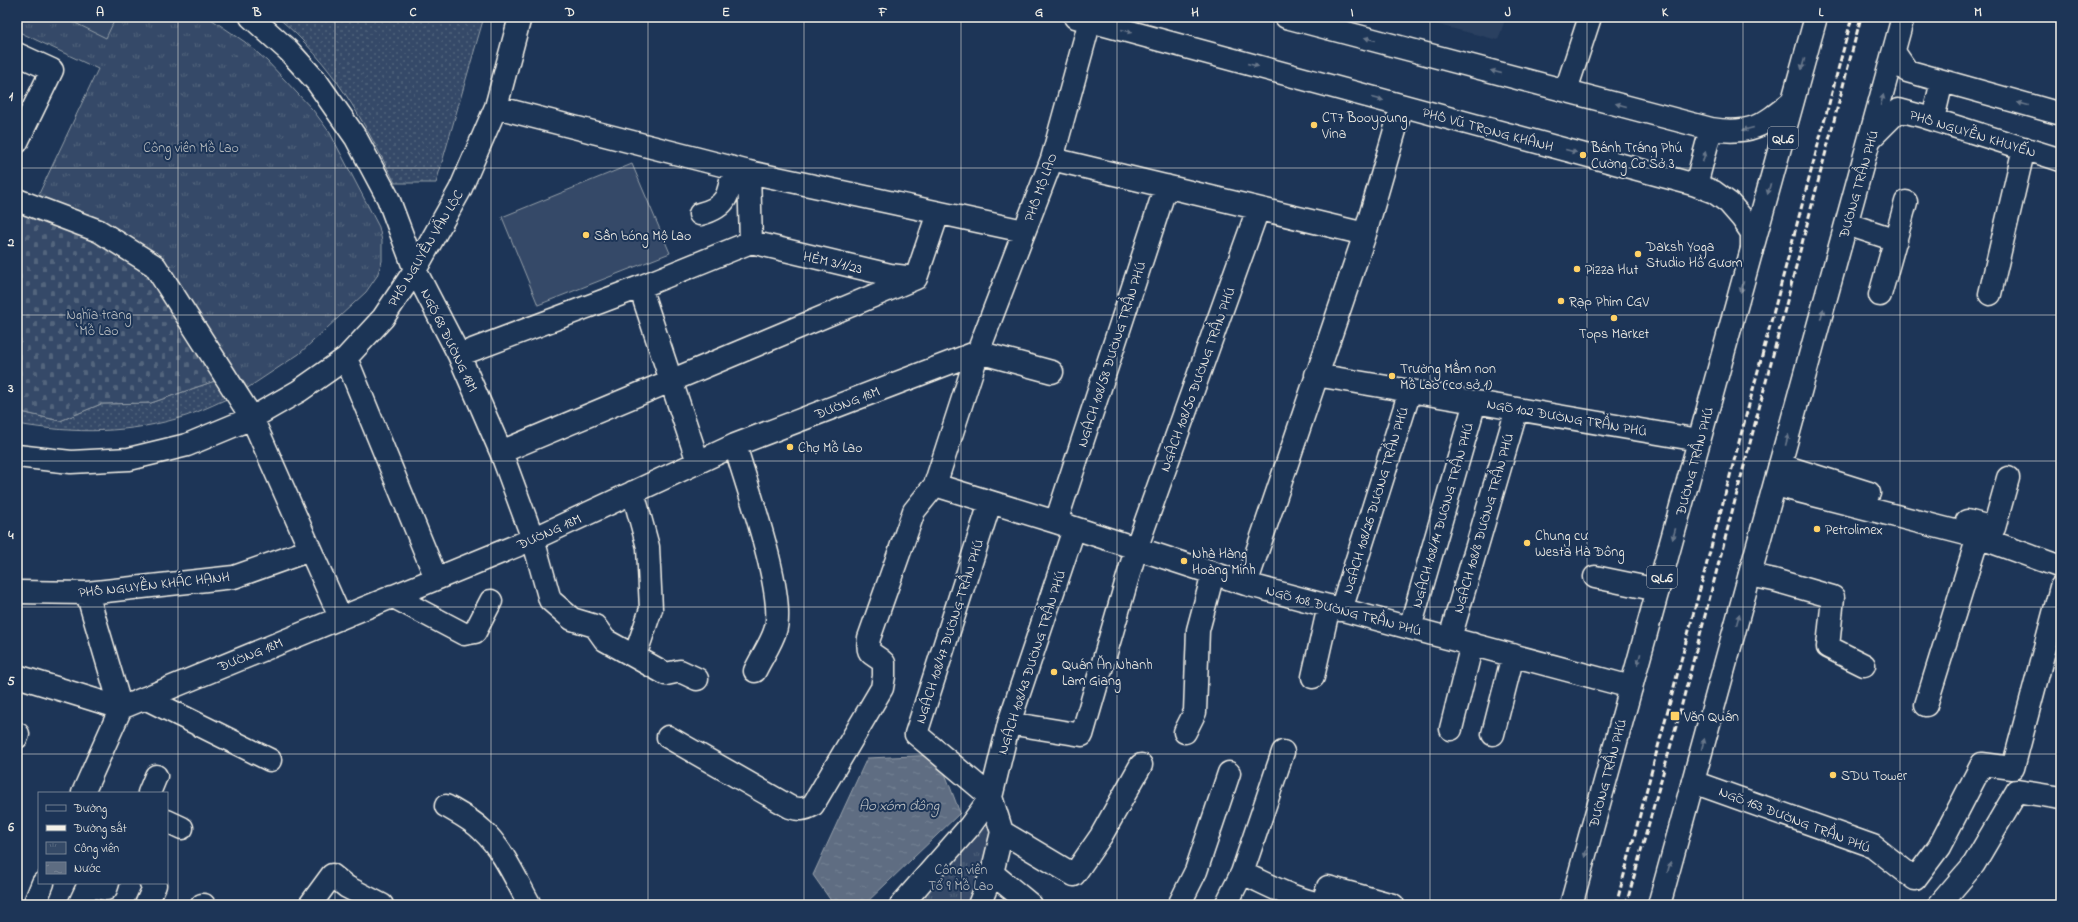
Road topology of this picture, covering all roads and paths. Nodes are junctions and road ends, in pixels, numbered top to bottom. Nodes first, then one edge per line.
1 (251, 17) edge
2 (520, 17) edge
3 (1286, 17) edge
4 (1590, 17) edge
5 (1816, 17) edge
6 (1903, 17) edge
7 (1085, 18) edge
8 (1894, 52) junction
9 (17, 54) edge
10 (1942, 81) junction
11 (1566, 90) junction
12 (1792, 102) junction
13 (1402, 106) junction
14 (496, 107) junction
15 (2061, 114) edge
16 (1933, 119) junction
17 (1711, 129) junction
18 (1871, 138) junction
19 (17, 142) edge
20 (2024, 148) junction
21 (1052, 159) junction
22 (2061, 160) edge
23 (741, 170) junction
24 (1696, 185) junction
25 (1166, 186) junction
26 (17, 200) edge
27 (1906, 202) dead end
28 (1258, 209) junction
29 (938, 213) junction
30 (700, 214) dead end
31 (1847, 224) junction
32 (1024, 231) junction
33 (1365, 234) junction
34 (1896, 240) junction
35 (750, 242) junction
36 (1752, 250) junction
37 (415, 270) junction
38 (916, 278) junction
39 (640, 287) junction
40 (1990, 294) dead end
41 (1880, 295) dead end
42 (978, 352) junction
43 (459, 355) junction
44 (346, 358) junction
45 (1052, 372) dead end
46 (1316, 375) junction
47 (672, 382) junction
48 (1410, 391) junction
49 (1475, 402) junction
50 (1517, 409) junction
51 (252, 418) junction
52 (1700, 440) junction
53 (735, 445) junction
54 (501, 452) junction
55 (17, 456) edge
56 (698, 462) junction
57 (1778, 475) junction
58 (2008, 478) dead end
59 (935, 485) junction
60 (633, 492) junction
61 (990, 503) junction
62 (1065, 525) junction
63 (1978, 537) junction
64 (534, 539) junction
65 (1136, 549) junction
66 (310, 550) junction
67 (2061, 567) edge
68 (1213, 574) junction
69 (1750, 575) junction
70 (1595, 577) dead end
71 (436, 578) junction
72 (1246, 584) junction
73 (2061, 587) edge
74 (1658, 590) junction
75 (17, 592) edge
76 (87, 593) junction
77 (392, 596) junction
78 (491, 601) dead end
79 (1335, 608) junction
80 (340, 617) junction
81 (1410, 628) junction
82 (1450, 638) junction
83 (1472, 644) junction
84 (1513, 655) junction
85 (635, 656) junction
86 (1864, 665) dead end
87 (754, 671) dead end
88 (17, 676) edge
89 (1313, 677) dead end
90 (697, 679) dead end
91 (1631, 687) junction
92 (145, 698) junction
93 (1926, 704) dead end
94 (121, 708) junction
95 (1009, 723) junction
96 (1451, 729) dead end
97 (1185, 732) dead end
98 (1493, 734) dead end
99 (668, 737) dead end
100 (1283, 752) dead end
101 (270, 760) dead end
102 (1141, 765) dead end
103 (1229, 773) dead end
104 (1693, 782) junction
105 (83, 792) edge
106 (991, 797) junction
107 (2061, 798) edge
108 (446, 806) dead end
109 (1002, 832) junction
110 (1242, 873) junction
111 (992, 874) junction
112 (43, 884) edge
113 (108, 884) edge
114 (153, 884) edge
115 (1285, 899) edge
116 (34, 905) edge
117 (79, 905) edge
118 (146, 905) edge
119 (310, 905) edge
120 (382, 905) edge
121 (530, 905) edge
122 (901, 905) edge
123 (979, 905) edge
124 (1031, 905) edge
125 (1179, 905) edge
126 (1226, 905) edge
127 (1322, 905) edge
128 (1393, 905) edge
129 (1571, 905) edge
130 (1659, 905) edge
131 (1939, 905) edge

1 - 37 main road, NGÕ 68 ĐƯỜNG 18M
2 - 14 main road, PHỐ NGUYỄN VĂN LỘC
11 -> 3 main road
4 - 11 main road
5 -> 12 main road, ĐƯỜNG TRẦN PHÚ / QL.6
6 - 8 main road, ĐƯỜNG TRẦN PHÚ
7 -> 13 main road, PHỐ VŨ TRỌNG KHÁNH
7 - 21 main road, PHỐ MỘ LAO
8 - 10 main road
18 -> 8 main road, ĐƯỜNG TRẦN PHÚ
9 - 19 main road
15 -> 10 main road
10 - 16 main road
17 -> 11 main road
12 -> 17 main road
12 -> 36 main road, ĐƯỜNG TRẦN PHÚ / QL.6
13 -> 24 main road, PHỐ VŨ TRỌNG KHÁNH
13 - 33 main road
14 - 23 main road
14 - 37 main road, PHỐ NGUYỄN VĂN LỘC
16 - 18 main road, PHỐ NGUYỄN KHUYẾN
16 - 20 main road, PHỐ NGUYỄN KHUYẾN
24 -> 17 main road
18 - 31 main road, ĐƯỜNG TRẦN PHÚ
20 - 22 main road, PHỐ NGUYỄN KHUYẾN
20 - 40 main road
21 - 25 main road
21 - 32 main road, PHỐ MỘ LAO
23 - 29 main road
23 - 30 main road
23 - 35 main road
24 - 36 main road, PHỐ VŨ TRỌNG KHÁNH
25 - 28 main road
25 - 62 main road, NGÁCH 108/58 ĐƯỜNG TRẦN PHÚ
26 - 51 main road
27 - 34 main road
28 - 33 main road
28 - 65 main road, NGÁCH 108/50 ĐƯỜNG TRẦN PHÚ
29 - 32 main road
29 - 38 main road
31 - 34 main road
57 -> 31 main road, ĐƯỜNG TRẦN PHÚ
32 - 42 main road, PHỐ MỘ LAO
33 - 46 main road
34 - 41 main road
35 - 38 main road, HẺM 3/1/23
35 - 39 main road
36 -> 52 main road, ĐƯỜNG TRẦN PHÚ / QL.6
37 - 43 main road, NGÕ 68 ĐƯỜNG 18M
37 - 44 main road, PHỐ NGUYỄN VĂN LỘC
38 - 47 main road
39 - 43 main road
39 - 47 main road
42 - 45 main road
42 - 53 main road, ĐƯỜNG 18M
42 - 59 main road, PHỐ MỘ LAO
43 - 54 main road, NGÕ 68 ĐƯỜNG 18M
44 - 51 main road, PHỐ NGUYỄN VĂN LỘC
44 - 71 main road
46 - 48 main road, NGÕ 102 ĐƯỜNG TRẦN PHÚ
46 - 72 main road
47 - 54 main road
47 - 56 main road
48 - 49 main road, NGÕ 102 ĐƯỜNG TRẦN PHÚ
48 - 79 main road, NGÁCH 108/26 ĐƯỜNG TRẦN PHÚ
49 - 50 main road, NGÕ 102 ĐƯỜNG TRẦN PHÚ
49 - 81 main road, NGÁCH 108/14 ĐƯỜNG TRẦN PHÚ
50 - 52 main road, NGÕ 102 ĐƯỜNG TRẦN PHÚ
50 - 82 main road, NGÁCH 108/8 ĐƯỜNG TRẦN PHÚ
51 - 55 main road, PHỐ NGUYỄN VĂN LỘC
51 - 66 main road
52 -> 74 main road, ĐƯỜNG TRẦN PHÚ / QL.6
53 - 56 main road, ĐƯỜNG 18M
53 - 87 main road
54 - 64 main road, NGÕ 68 ĐƯỜNG 18M
56 - 60 main road, ĐƯỜNG 18M
57 - 58 main road
57 - 63 main road
57 - 69 main road, ĐƯỜNG TRẦN PHÚ
59 - 61 main road, NGÕ 108 ĐƯỜNG TRẦN PHÚ
59 - 99 main road
60 - 64 main road, ĐƯỜNG 18M
60 - 85 main road
61 - 62 main road, NGÕ 108 ĐƯỜNG TRẦN PHÚ
61 - 106 main road, NGÁCH 108/47 ĐƯỜNG TRẦN PHÚ
62 - 65 main road, NGÕ 108 ĐƯỜNG TRẦN PHÚ
62 - 95 main road, NGÁCH 108/43 ĐƯỜNG TRẦN PHÚ
63 - 67 main road
63 - 93 main road
64 - 71 main road, ĐƯỜNG 18M
64 - 85 main road, NGÕ 68 ĐƯỜNG 18M
65 - 68 main road, NGÕ 108 ĐƯỜNG TRẦN PHÚ
65 - 95 main road, NGÁCH 108/50 ĐƯỜNG TRẦN PHÚ
66 - 76 main road, PHỐ NGUYỄN KHẮC HẠNH
66 - 80 main road
68 - 72 main road, NGÕ 108 ĐƯỜNG TRẦN PHÚ
68 - 97 main road
69 - 86 main road
104 -> 69 main road, ĐƯỜNG TRẦN PHÚ
70 - 74 main road
71 - 77 main road, ĐƯỜNG 18M
72 - 79 main road, NGÕ 108 ĐƯỜNG TRẦN PHÚ
73 - 104 main road, NGÕ 163 ĐƯỜNG TRẦN PHÚ
74 -> 91 main road, ĐƯỜNG TRẦN PHÚ / QL.6
75 - 76 main road, PHỐ NGUYỄN KHẮC HẠNH
76 - 94 main road
77 - 78 main road
77 - 80 main road, ĐƯỜNG 18M
79 - 81 main road, NGÕ 108 ĐƯỜNG TRẦN PHÚ
79 - 89 main road, NGÁCH 108/26 ĐƯỜNG TRẦN PHÚ
80 - 92 main road, ĐƯỜNG 18M
81 - 82 main road, NGÕ 108 ĐƯỜNG TRẦN PHÚ
82 - 83 main road, NGÕ 108 ĐƯỜNG TRẦN PHÚ
83 - 84 main road, NGÕ 108 ĐƯỜNG TRẦN PHÚ
83 - 96 main road
84 - 91 main road, NGÕ 108 ĐƯỜNG TRẦN PHÚ
84 - 98 main road
85 - 90 main road, NGÕ 68 ĐƯỜNG 18M
88 - 94 main road
91 -> 129 main road, ĐƯỜNG TRẦN PHÚ / QL.6
92 - 94 main road, ĐƯỜNG 18M
92 - 101 main road
94 - 105 main road
95 - 106 main road, NGÁCH 108/43 ĐƯỜNG TRẦN PHÚ
100 - 110 main road
102 - 109 main road
103 - 125 main road
130 -> 104 main road, ĐƯỜNG TRẦN PHÚ
106 - 109 main road
106 - 122 main road
107 - 131 main road
108 - 121 main road
109 - 111 main road
110 - 115 main road
110 - 126 main road
111 - 123 main road
111 - 124 main road
112 - 116 main road
113 - 117 main road
114 - 118 main road
115 - 127 main road
119 - 120 main road
127 - 128 main road

